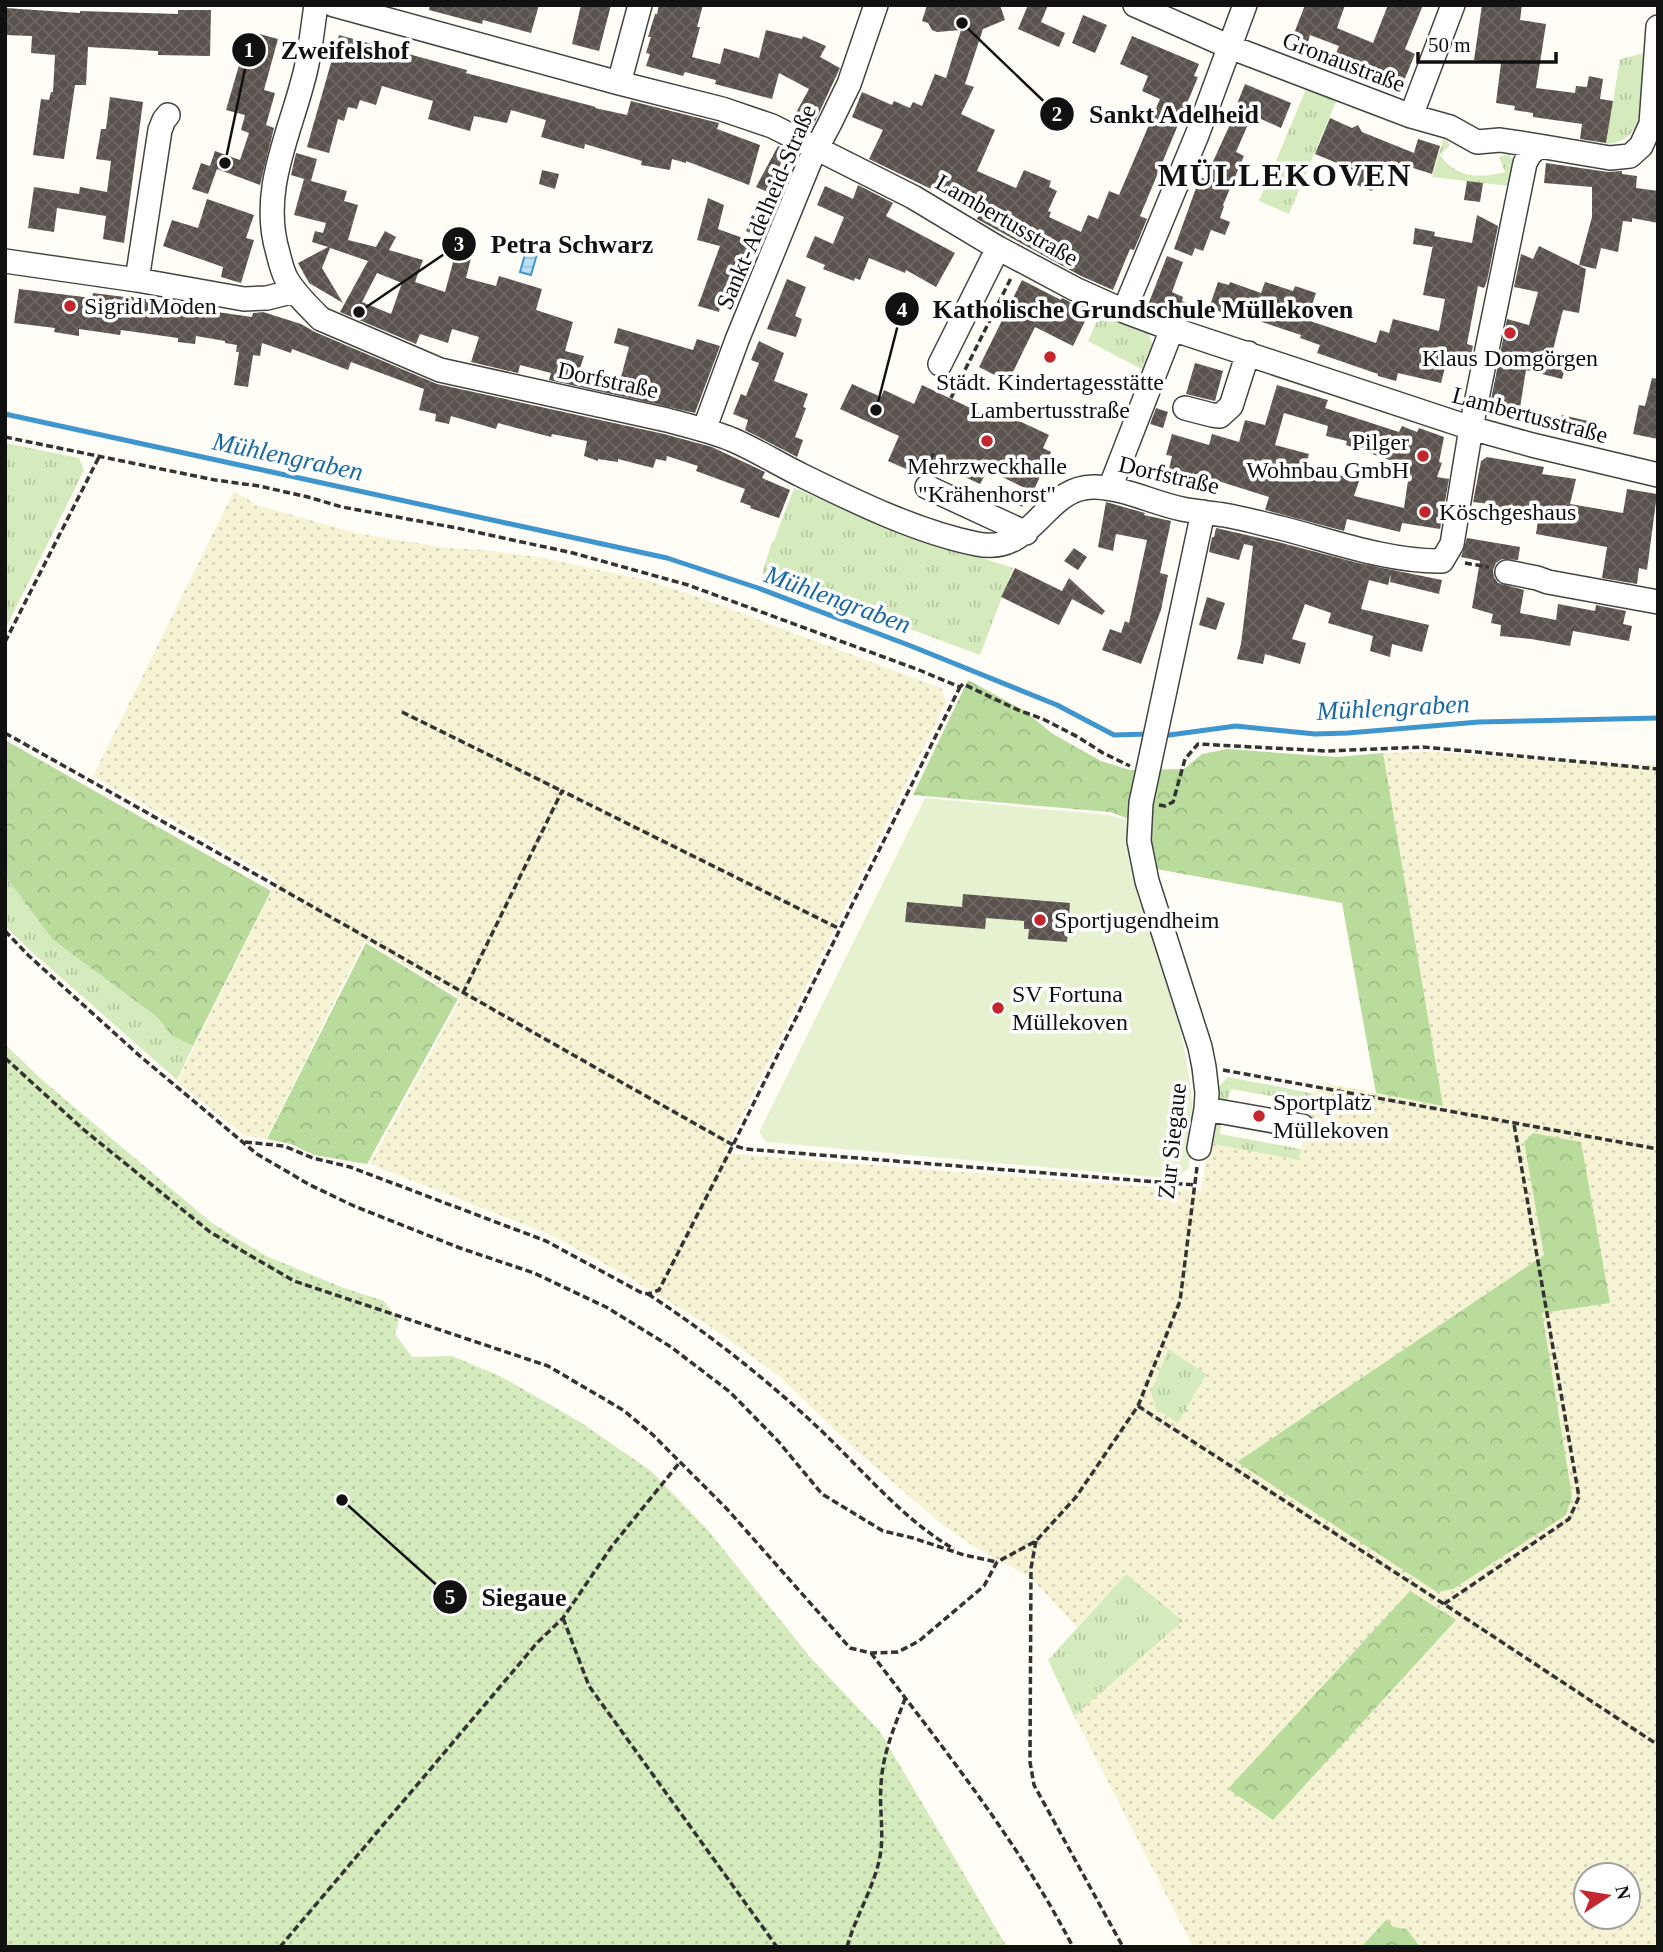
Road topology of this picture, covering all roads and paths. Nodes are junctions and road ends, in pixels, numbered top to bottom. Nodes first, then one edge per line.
1 (316, 5) edge
2 (334, 5) edge
3 (640, 5) edge
4 (876, 5) edge
5 (1135, 5) edge
6 (1245, 5) edge
7 (1453, 5) edge
8 (1658, 27) edge
9 (1230, 47) junction
10 (619, 83) junction
11 (168, 115) dead end
12 (1411, 116) junction
13 (1539, 146) junction
14 (1650, 146) edge
15 (817, 149) junction
16 (998, 248) junction
17 (1021, 260) junction
18 (5, 261) edge
19 (137, 280) junction
20 (295, 291) junction
21 (1124, 311) junction
22 (1172, 329) junction
23 (1248, 353) junction
24 (940, 363) dead end
25 (951, 398) dead end
26 (1185, 408) dead end
27 (1471, 428) junction
28 (704, 429) junction
29 (5, 437) edge
30 (99, 457) junction
31 (1658, 475) edge
32 (927, 486) dead end
33 (1110, 488) junction
34 (1203, 512) junction
35 (1026, 533) junction
36 (1458, 562) dead end
37 (1507, 572) joint
38 (1658, 602) edge
39 (5, 642) edge
40 (960, 687) junction
41 (401, 712) dead end
42 (5, 733) edge
43 (1149, 769) junction
44 (1658, 769) edge
45 (562, 791) junction
46 (1141, 803) junction
47 (840, 929) junction
48 (5, 932) edge
49 (463, 993) junction
50 (5, 1058) edge
51 (1204, 1067) junction
52 (1206, 1108) junction
53 (1514, 1124) junction
54 (1302, 1126) dead end
55 (243, 1142) junction
56 (733, 1145) junction
57 (1199, 1147) joint
58 (1658, 1149) edge
59 (1195, 1185) junction
60 (648, 1294) junction
61 (1138, 1406) junction
62 (680, 1462) junction
63 (1035, 1541) junction
64 (964, 1555) junction
65 (997, 1562) junction
66 (1444, 1604) junction
67 (563, 1619) junction
68 (871, 1653) junction
69 (905, 1699) junction
70 (1658, 1745) edge
71 (280, 1947) edge
72 (777, 1947) edge
73 (847, 1947) edge
74 (1073, 1947) edge
75 (1123, 1947) edge

1 - 20 street, Dorfstraße
2 - 10 street, Lambertusstraße
3 - 10 street
4 - 15 street, Sankt-Adelheid-Straße
5 - 9 street, Gronaustraße
6 - 9 street
7 - 12 street
8 - 14 street
9 - 12 street, Gronaustraße
9 - 21 street
10 - 15 street, Lambertusstraße
11 - 19 street
12 - 13 street, Gronaustraße
13 - 14 street
13 - 27 street, Dorfstraße
15 - 16 street, Lambertusstraße
15 - 28 street, Sankt-Adelheid-Straße
16 - 17 street, Lambertusstraße
16 - 24 street
17 - 21 street, Lambertusstraße
17 - 25 path
18 - 19 street
19 - 20 street
20 - 28 street, Dorfstraße
21 - 22 street, Lambertusstraße
22 - 23 street, Lambertusstraße
22 - 33 street
23 - 26 street
23 - 27 street, Lambertusstraße
27 - 31 street, Lambertusstraße
27 - 34 street, Dorfstraße
28 - 35 street, Dorfstraße
29 - 30 path
30 - 39 path
30 - 40 path
32 - 35 street
33 - 34 street, Dorfstraße
33 - 35 street, Dorfstraße
34 - 43 street, Zur Siegaue
36 - 37 path
37 - 38 street
40 - 43 path
40 - 47 path
41 - 45 path
42 - 49 path
43 - 46 street, Zur Siegaue
44 - 46 path
45 - 47 path
45 - 49 path
46 - 51 street, Zur Siegaue
47 - 56 path
48 - 55 path
49 - 56 path
50 - 62 path
51 - 52 street, Zur Siegaue
51 - 53 path
52 - 54 street
52 - 57 street, Zur Siegaue
53 - 58 path
53 - 66 path
55 - 60 path
55 - 64 path
56 - 59 path
56 - 60 path
57 - 59 path, Zur Siegaue
59 - 61 path, Zur Siegaue
60 - 64 path
61 - 63 path, Zur Siegaue
61 - 66 path
62 - 67 path
62 - 68 path
63 - 65 path, Zur Siegaue
63 - 75 path
64 - 65 path
65 - 68 path, Zur Siegaue
66 - 70 path
67 - 71 path
67 - 72 path
68 - 69 path
69 - 73 path
69 - 74 path

